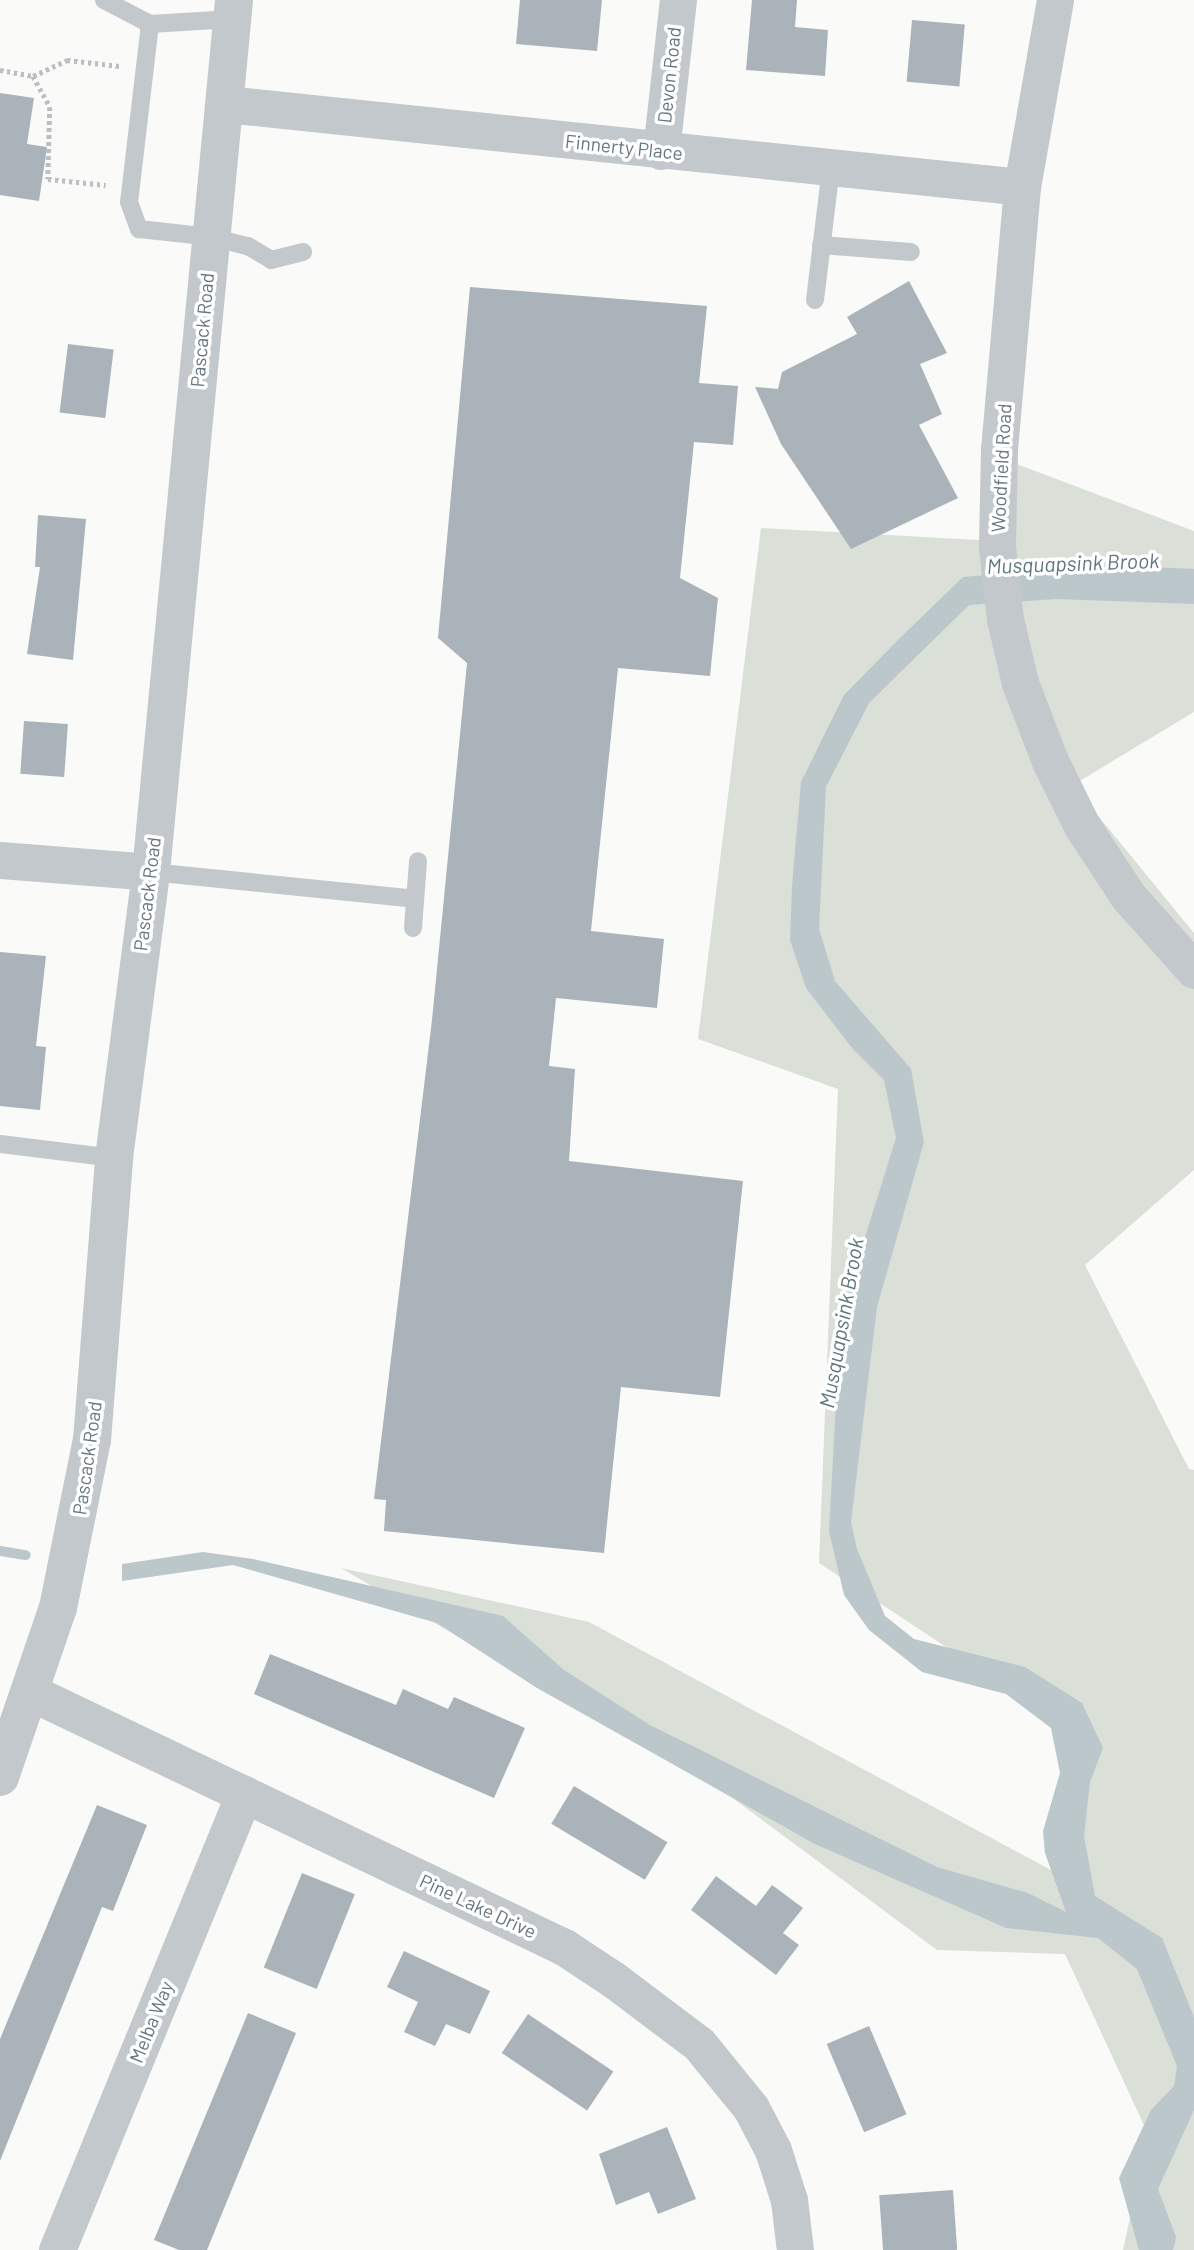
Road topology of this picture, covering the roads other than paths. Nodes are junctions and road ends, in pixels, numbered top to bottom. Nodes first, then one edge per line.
1 (104, 0) edge
2 (678, 0) edge
3 (1055, 0) edge
4 (233, 10) edge
5 (150, 23) junction
6 (226, 104) junction
7 (661, 151) junction
8 (831, 167) junction
9 (1022, 187) junction
10 (211, 237) junction
11 (821, 245) junction
12 (303, 252) dead end
13 (911, 252) dead end
14 (815, 300) dead end
15 (0, 860) edge
16 (418, 861) dead end
17 (151, 872) junction
18 (415, 899) junction
19 (413, 928) dead end
20 (1194, 970) edge
21 (0, 1144) edge
22 (114, 1158) junction
23 (32, 1693) junction
24 (0, 1776) edge
25 (244, 1794) junction
26 (57, 2250) edge
27 (795, 2250) edge

1 - 5 lane
2 - 7 street, Devon Road
3 - 9 street, Woodfield Road
4 - 5 lane
4 - 6 street, Pascack Road
5 - 10 lane
6 - 7 street, Finnerty Place
6 - 10 street, Pascack Road
7 - 8 street, Finnerty Place
8 - 9 street, Finnerty Place
8 - 11 lane
9 - 20 street, Woodfield Road
10 - 12 lane
10 - 17 street, Pascack Road
11 - 13 lane
11 - 14 lane
15 - 17 street
16 - 18 lane
17 - 18 lane
17 - 22 street, Pascack Road
18 - 19 lane
21 - 22 lane
22 - 23 street, Pascack Road
23 - 24 street, Pascack Road
23 - 25 street, Pine Lake Drive
25 - 26 street, Melba Way
25 - 27 street, Pine Lake Drive

